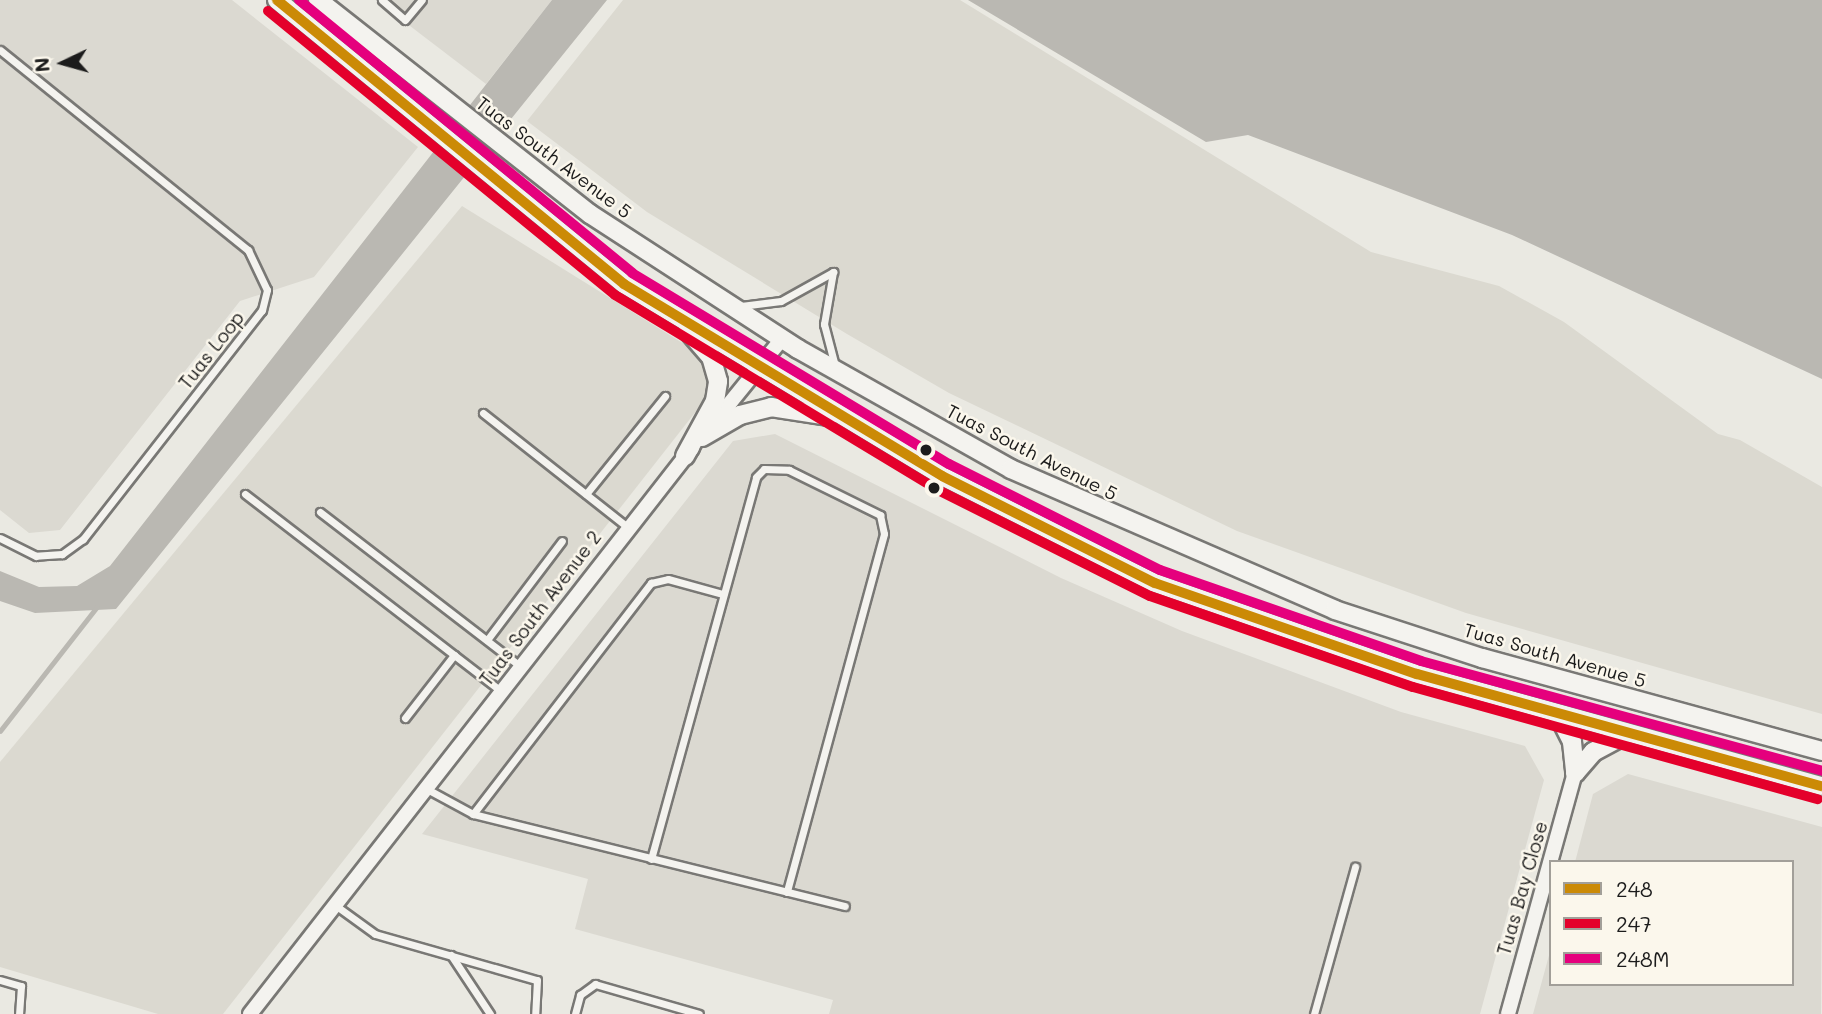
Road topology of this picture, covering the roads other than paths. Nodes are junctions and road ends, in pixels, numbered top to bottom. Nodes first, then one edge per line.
1 (277, 0) edge
2 (317, 0) edge
3 (382, 0) edge
4 (422, 0) edge
5 (0, 50) edge
6 (730, 306) junction
7 (677, 318) junction
8 (782, 339) junction
9 (761, 369) junction
10 (838, 372) junction
11 (665, 396) dead end
12 (483, 413) dead end
13 (842, 418) junction
14 (702, 437) junction
15 (685, 456) junction
16 (245, 494) dead end
17 (586, 494) junction
18 (320, 512) dead end
19 (626, 526) junction
20 (0, 538) edge
21 (562, 541) dead end
22 (723, 593) junction
23 (487, 640) junction
24 (454, 655) junction
25 (520, 666) junction
26 (501, 691) junction
27 (1558, 714) junction
28 (405, 718) dead end
29 (1627, 734) junction
30 (1822, 751) edge
31 (1575, 773) junction
32 (1822, 786) edge
33 (427, 789) junction
34 (473, 814) junction
35 (651, 859) junction
36 (1551, 860) edge
37 (1355, 867) dead end
38 (1549, 867) edge
39 (787, 892) junction
40 (334, 904) junction
41 (845, 906) dead end
42 (451, 954) junction
43 (0, 980) edge
44 (19, 1014) edge
45 (250, 1014) edge
46 (489, 1014) edge
47 (535, 1014) edge
48 (575, 1014) edge
49 (699, 1014) edge
50 (1314, 1014) edge
51 (1508, 1014) edge

1 - 7 street
2 - 6 street, Tuas South Avenue 5
3 - 4 lane
5 - 20 lane, Tuas Loop
6 - 8 street, Tuas South Avenue 5
6 - 10 lane
7 - 9 street
7 - 15 street
8 - 9 street, Tuas South Avenue 2
8 - 10 street, Tuas South Avenue 5
9 - 13 street
9 - 14 street, Tuas South Avenue 2
10 - 30 street, Tuas South Avenue 5
11 - 17 lane
12 - 17 lane
13 - 14 street
13 - 27 street
14 - 15 street, Tuas South Avenue 2
15 - 19 street, Tuas South Avenue 2
16 - 24 lane
17 - 19 lane
18 - 23 lane
19 - 25 street, Tuas South Avenue 2
21 - 23 lane
22 - 34 lane
22 - 35 lane
22 - 39 lane
23 - 25 lane
24 - 26 lane
24 - 28 lane
25 - 26 street, Tuas South Avenue 2
26 - 33 street, Tuas South Avenue 2
27 - 29 street
27 - 31 street
29 - 31 street
29 - 32 street
31 - 36 street, Tuas Bay Close
33 - 34 lane
33 - 40 street, Tuas South Avenue 2
34 - 35 lane
35 - 39 lane
37 - 50 lane
38 - 51 street, Tuas Bay Close
39 - 41 lane
40 - 42 lane
40 - 45 street, Tuas South Avenue 2
42 - 46 lane
42 - 47 lane
43 - 44 lane
48 - 49 lane

